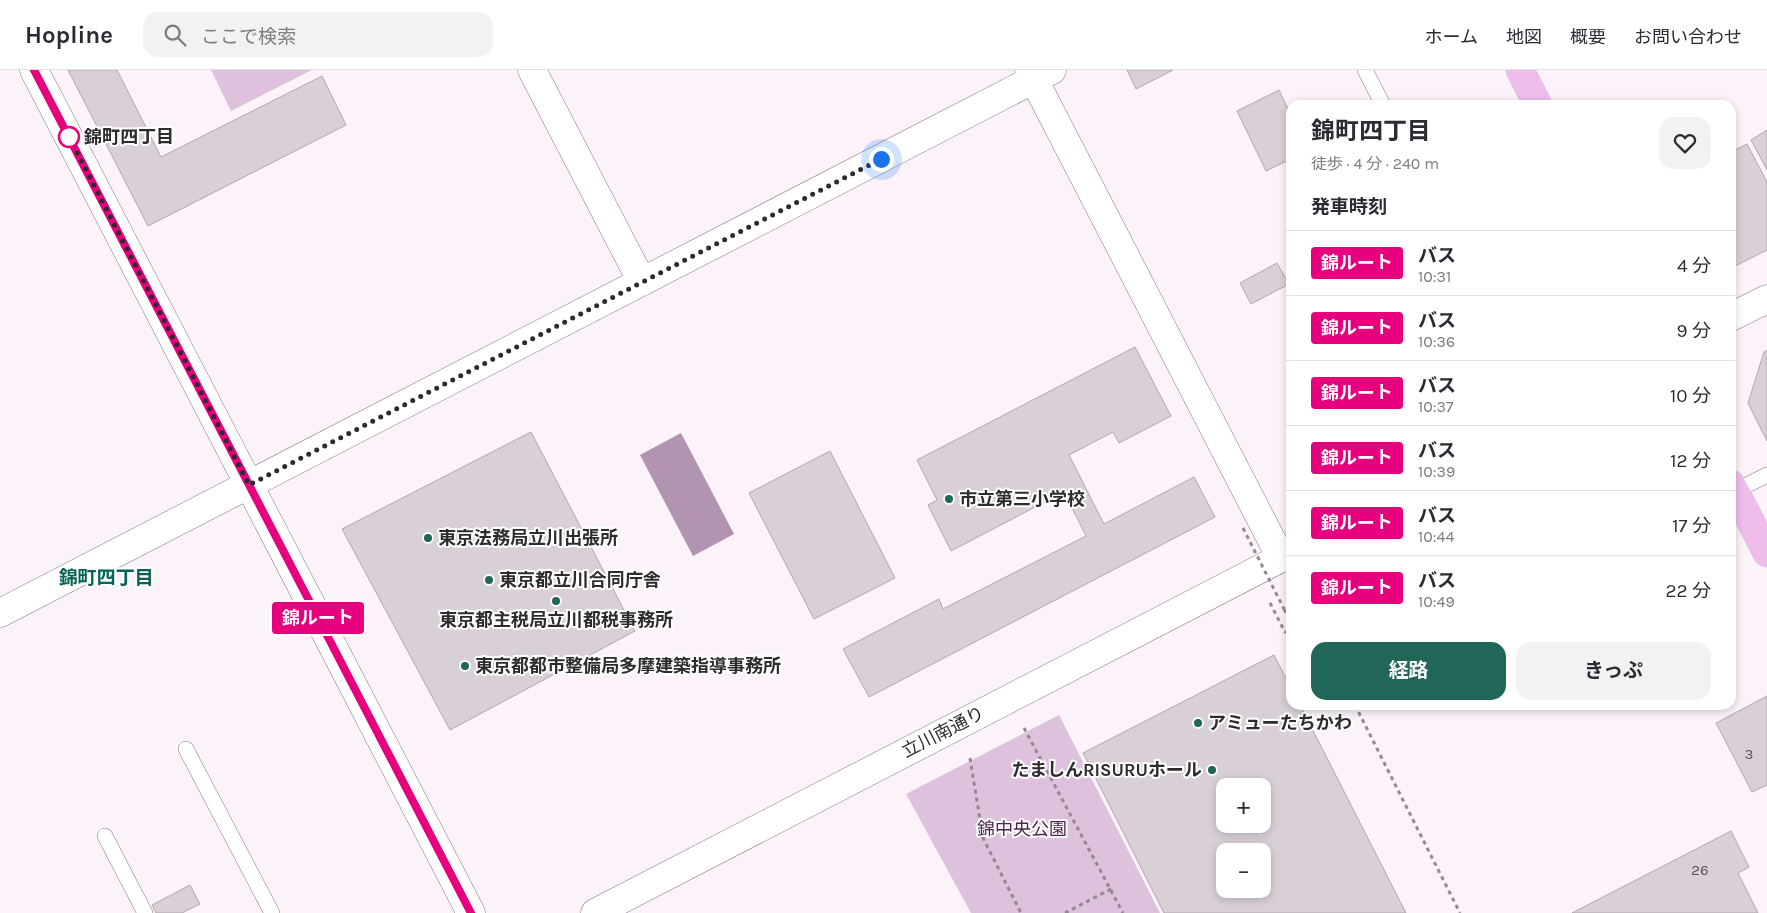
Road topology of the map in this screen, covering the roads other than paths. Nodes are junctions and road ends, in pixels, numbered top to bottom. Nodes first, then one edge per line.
1 (34, 70) edge
2 (532, 70) edge
3 (1365, 70) edge
4 (1520, 70) edge
5 (1038, 73) edge
6 (1380, 100) edge
7 (1535, 100) edge
8 (642, 282) junction
9 (1767, 298) edge
10 (1736, 314) edge
11 (1767, 475) edge
12 (249, 485) junction
13 (1736, 486) edge
14 (1736, 493) edge
15 (1767, 553) edge
16 (1286, 555) edge
17 (0, 613) edge
18 (186, 750) dead end
19 (105, 836) dead end
20 (145, 913) edge
21 (272, 913) edge
22 (471, 913) edge
23 (595, 913) edge

1 - 12 street
2 - 8 street
3 - 6 lane
4 - 7 main road
5 - 8 street
5 - 16 street
8 - 12 street
9 - 10 street
11 - 13 lane
12 - 17 street
12 - 22 street
14 - 15 main road
16 - 23 street, 立川南通り
18 - 21 lane
19 - 20 lane

